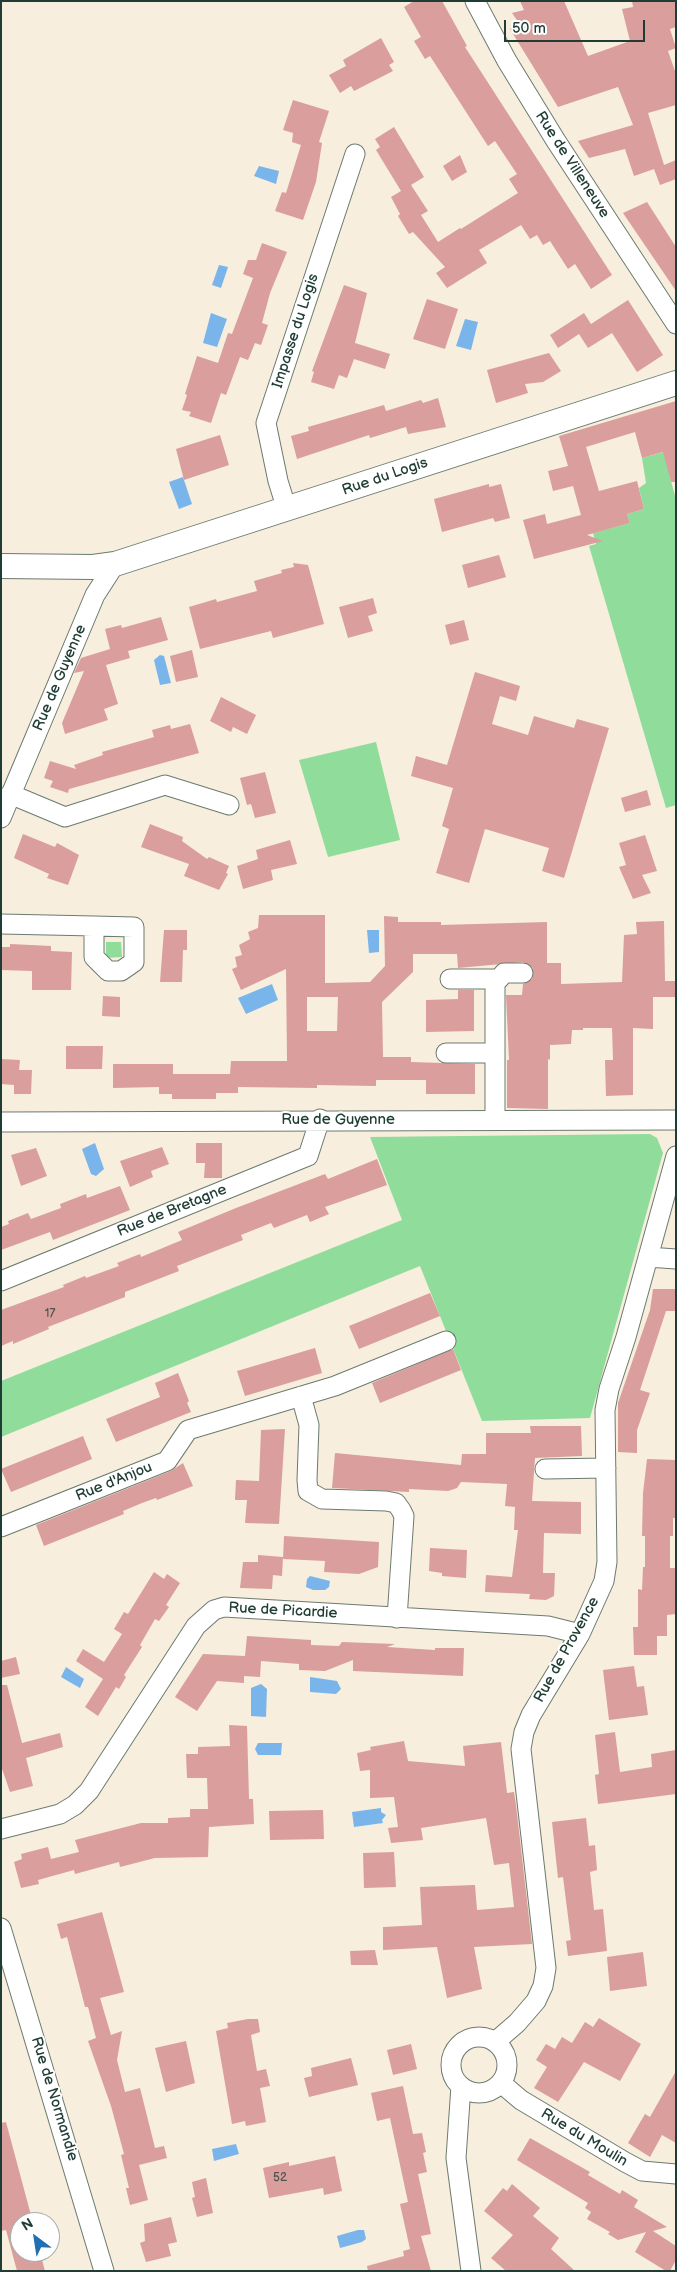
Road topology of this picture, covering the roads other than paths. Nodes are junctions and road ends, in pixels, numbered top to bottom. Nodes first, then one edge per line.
1 (475, 1) edge
2 (355, 154) dead end
3 (676, 324) edge
4 (676, 382) edge
5 (287, 510) junction
6 (1, 566) edge
7 (104, 566) junction
8 (10, 794) junction
9 (229, 805) dead end
10 (1, 818) edge
11 (1, 924) edge
12 (94, 926) dead end
13 (523, 973) dead end
14 (450, 979) dead end
15 (495, 979) junction
16 (446, 1053) dead end
17 (495, 1053) junction
18 (320, 1119) junction
19 (495, 1120) junction
20 (676, 1120) edge
21 (1, 1122) edge
22 (676, 1156) edge
23 (648, 1257) junction
24 (676, 1259) edge
25 (1, 1281) edge
26 (446, 1341) dead end
27 (301, 1396) junction
28 (606, 1468) junction
29 (545, 1469) dead end
30 (1, 1527) edge
31 (397, 1618) junction
32 (580, 1634) junction
33 (1, 1829) edge
34 (1, 1928) edge
35 (495, 2042) junction
36 (501, 2082) junction
37 (461, 2086) junction
38 (676, 2174) edge
39 (104, 2271) edge
40 (471, 2271) edge

1 - 3 street, Rue de Villeneuve
2 - 5 street, Impasse du Logis
4 - 5 street, Rue du Logis
5 - 7 street, Rue du Logis
6 - 7 street, Rue du Logis
7 - 8 street, Rue de Guyenne
8 - 9 street
8 - 10 street, Rue de Guyenne
11 - 12 street
13 - 15 street
14 - 15 street
15 - 17 street
16 - 17 street
17 - 19 street
18 - 19 street, Rue de Guyenne
18 - 21 street, Rue de Guyenne
18 - 25 street, Rue de Bretagne
19 - 20 street, Rue de Guyenne
22 - 23 street, Rue de Provence
23 - 24 street
23 - 28 street, Rue de Provence
26 - 27 street, Rue d'Anjou
27 - 30 street, Rue d'Anjou
27 - 31 street
28 - 29 street
28 - 32 street, Rue de Provence
31 - 32 street, Rue de Picardie
31 - 33 street, Rue de Picardie
32 - 35 street, Rue de Provence
34 - 39 street, Rue de Normandie
35 - 36 street
35 - 37 street
36 - 37 street
36 - 38 street, Rue du Moulin
37 - 40 street

